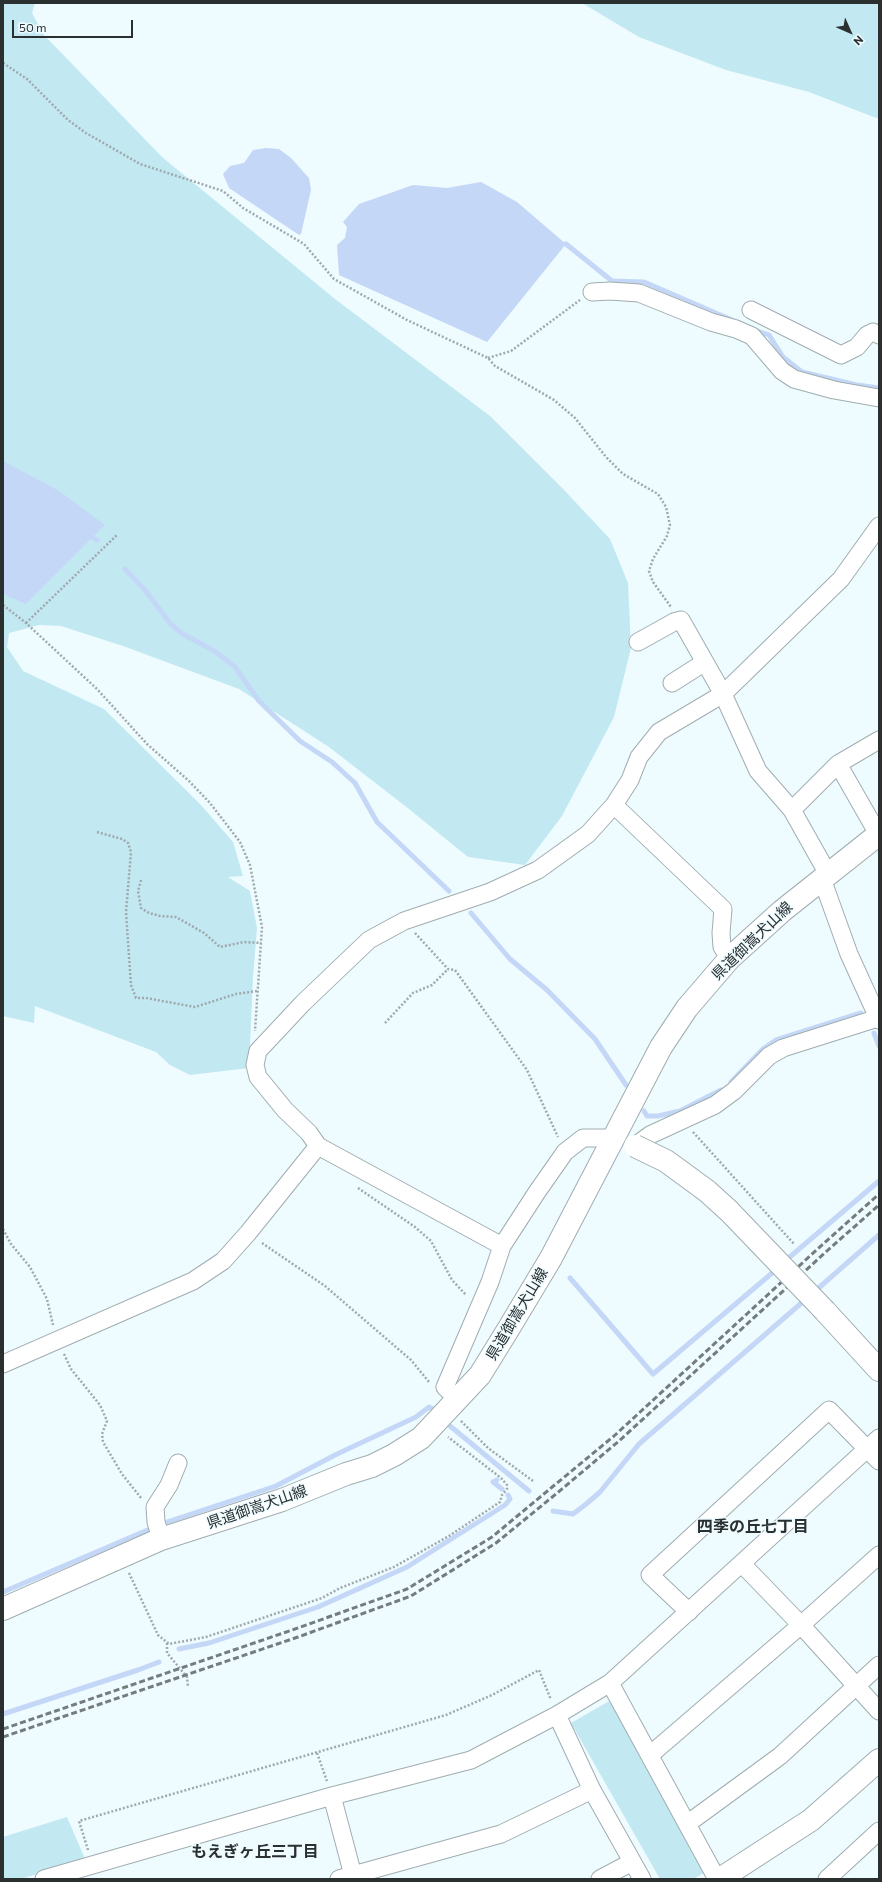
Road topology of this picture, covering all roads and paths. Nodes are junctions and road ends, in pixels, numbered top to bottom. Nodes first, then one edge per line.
1 (3, 63) edge
2 (592, 292) joint
3 (751, 310) dead end
4 (879, 335) edge
5 (488, 358) junction
6 (879, 398) edge
7 (879, 526) edge
8 (117, 535) dead end
9 (3, 605) edge
10 (681, 620) junction
11 (26, 623) junction
12 (638, 642) dead end
13 (705, 662) junction
14 (672, 683) dead end
15 (723, 694) junction
16 (879, 740) edge
17 (838, 764) junction
18 (614, 805) junction
19 (792, 810) junction
20 (97, 832) dead end
21 (879, 834) edge
22 (825, 876) junction
23 (141, 880) dead end
24 (404, 921) junction
25 (261, 944) junction
26 (730, 958) junction
27 (448, 969) junction
28 (257, 991) junction
29 (878, 1019) edge
30 (385, 1023) dead end
31 (263, 1046) junction
32 (683, 1119) junction
33 (614, 1138) junction
34 (318, 1146) junction
35 (635, 1146) junction
36 (565, 1152) junction
37 (358, 1188) dead end
38 (3, 1229) edge
39 (248, 1233) junction
40 (794, 1244) dead end
41 (502, 1246) junction
42 (480, 1304) junction
43 (58, 1340) junction
44 (3, 1364) edge
45 (879, 1370) edge
46 (447, 1406) junction
47 (873, 1443) edge
48 (879, 1461) edge
49 (178, 1463) dead end
50 (533, 1481) dead end
51 (158, 1526) junction
52 (879, 1555) edge
53 (122, 1556) junction
54 (742, 1564) junction
55 (3, 1609) edge
56 (689, 1612) junction
57 (801, 1625) junction
58 (167, 1642) junction
59 (879, 1665) edge
60 (610, 1683) junction
61 (857, 1685) junction
62 (188, 1687) dead end
63 (879, 1710) edge
64 (557, 1715) junction
65 (317, 1753) junction
66 (650, 1755) junction
67 (879, 1760) edge
68 (330, 1789) junction
69 (592, 1790) junction
70 (687, 1824) junction
71 (879, 1831) edge
72 (90, 1854) dead end
73 (632, 1862) junction
74 (81, 1874) edge
75 (349, 1878) edge
76 (44, 1879) edge
77 (600, 1879) edge
78 (642, 1879) edge
79 (718, 1879) edge
80 (827, 1879) edge

1 - 5 path
2 - 5 path
2 - 6 street
3 - 4 street
5 - 10 path
7 - 15 street
8 - 11 path
9 - 11 path
10 - 12 street
10 - 13 street
11 - 25 path
13 - 14 street
13 - 15 street
15 - 18 street
15 - 19 street
16 - 17 street
17 - 19 street
17 - 21 street
18 - 24 street
18 - 26 street
19 - 22 street
20 - 28 path
21 - 22 main road, 県道御嵩犬山線
22 - 26 main road, 県道御嵩犬山線
22 - 29 street
23 - 25 path
24 - 27 path
24 - 31 street
25 - 28 path
26 - 33 main road, 県道御嵩犬山線
27 - 30 path
27 - 36 path
28 - 31 path
29 - 32 street
31 - 34 street
32 - 35 street
32 - 40 path
33 - 35 main road
33 - 36 street
33 - 46 main road, 県道御嵩犬山線
34 - 39 street
34 - 41 street
35 - 45 main road, bridge
36 - 41 street
37 - 42 path
38 - 43 path
39 - 43 street
39 - 46 path
41 - 42 street
42 - 46 street
43 - 44 street
43 - 51 path
46 - 50 path
46 - 51 main road, 県道御嵩犬山線
46 - 58 path
47 - 48 street
47 - 54 street
47 - 56 street
49 - 51 street
51 - 53 main road, 県道御嵩犬山線
52 - 57 street
53 - 55 main road, 県道御嵩犬山線
53 - 58 path
54 - 56 street
54 - 57 street
56 - 60 street
57 - 61 street
57 - 66 street
58 - 62 path
59 - 61 street
60 - 64 street
60 - 66 street
61 - 63 street
61 - 70 street
64 - 65 path
64 - 68 street
64 - 69 street
65 - 68 path
65 - 72 path
66 - 70 street
67 - 79 main road
68 - 74 street
68 - 75 street
69 - 73 street
69 - 75 street
70 - 79 street
71 - 80 street
73 - 77 street
73 - 78 street
74 - 76 street

